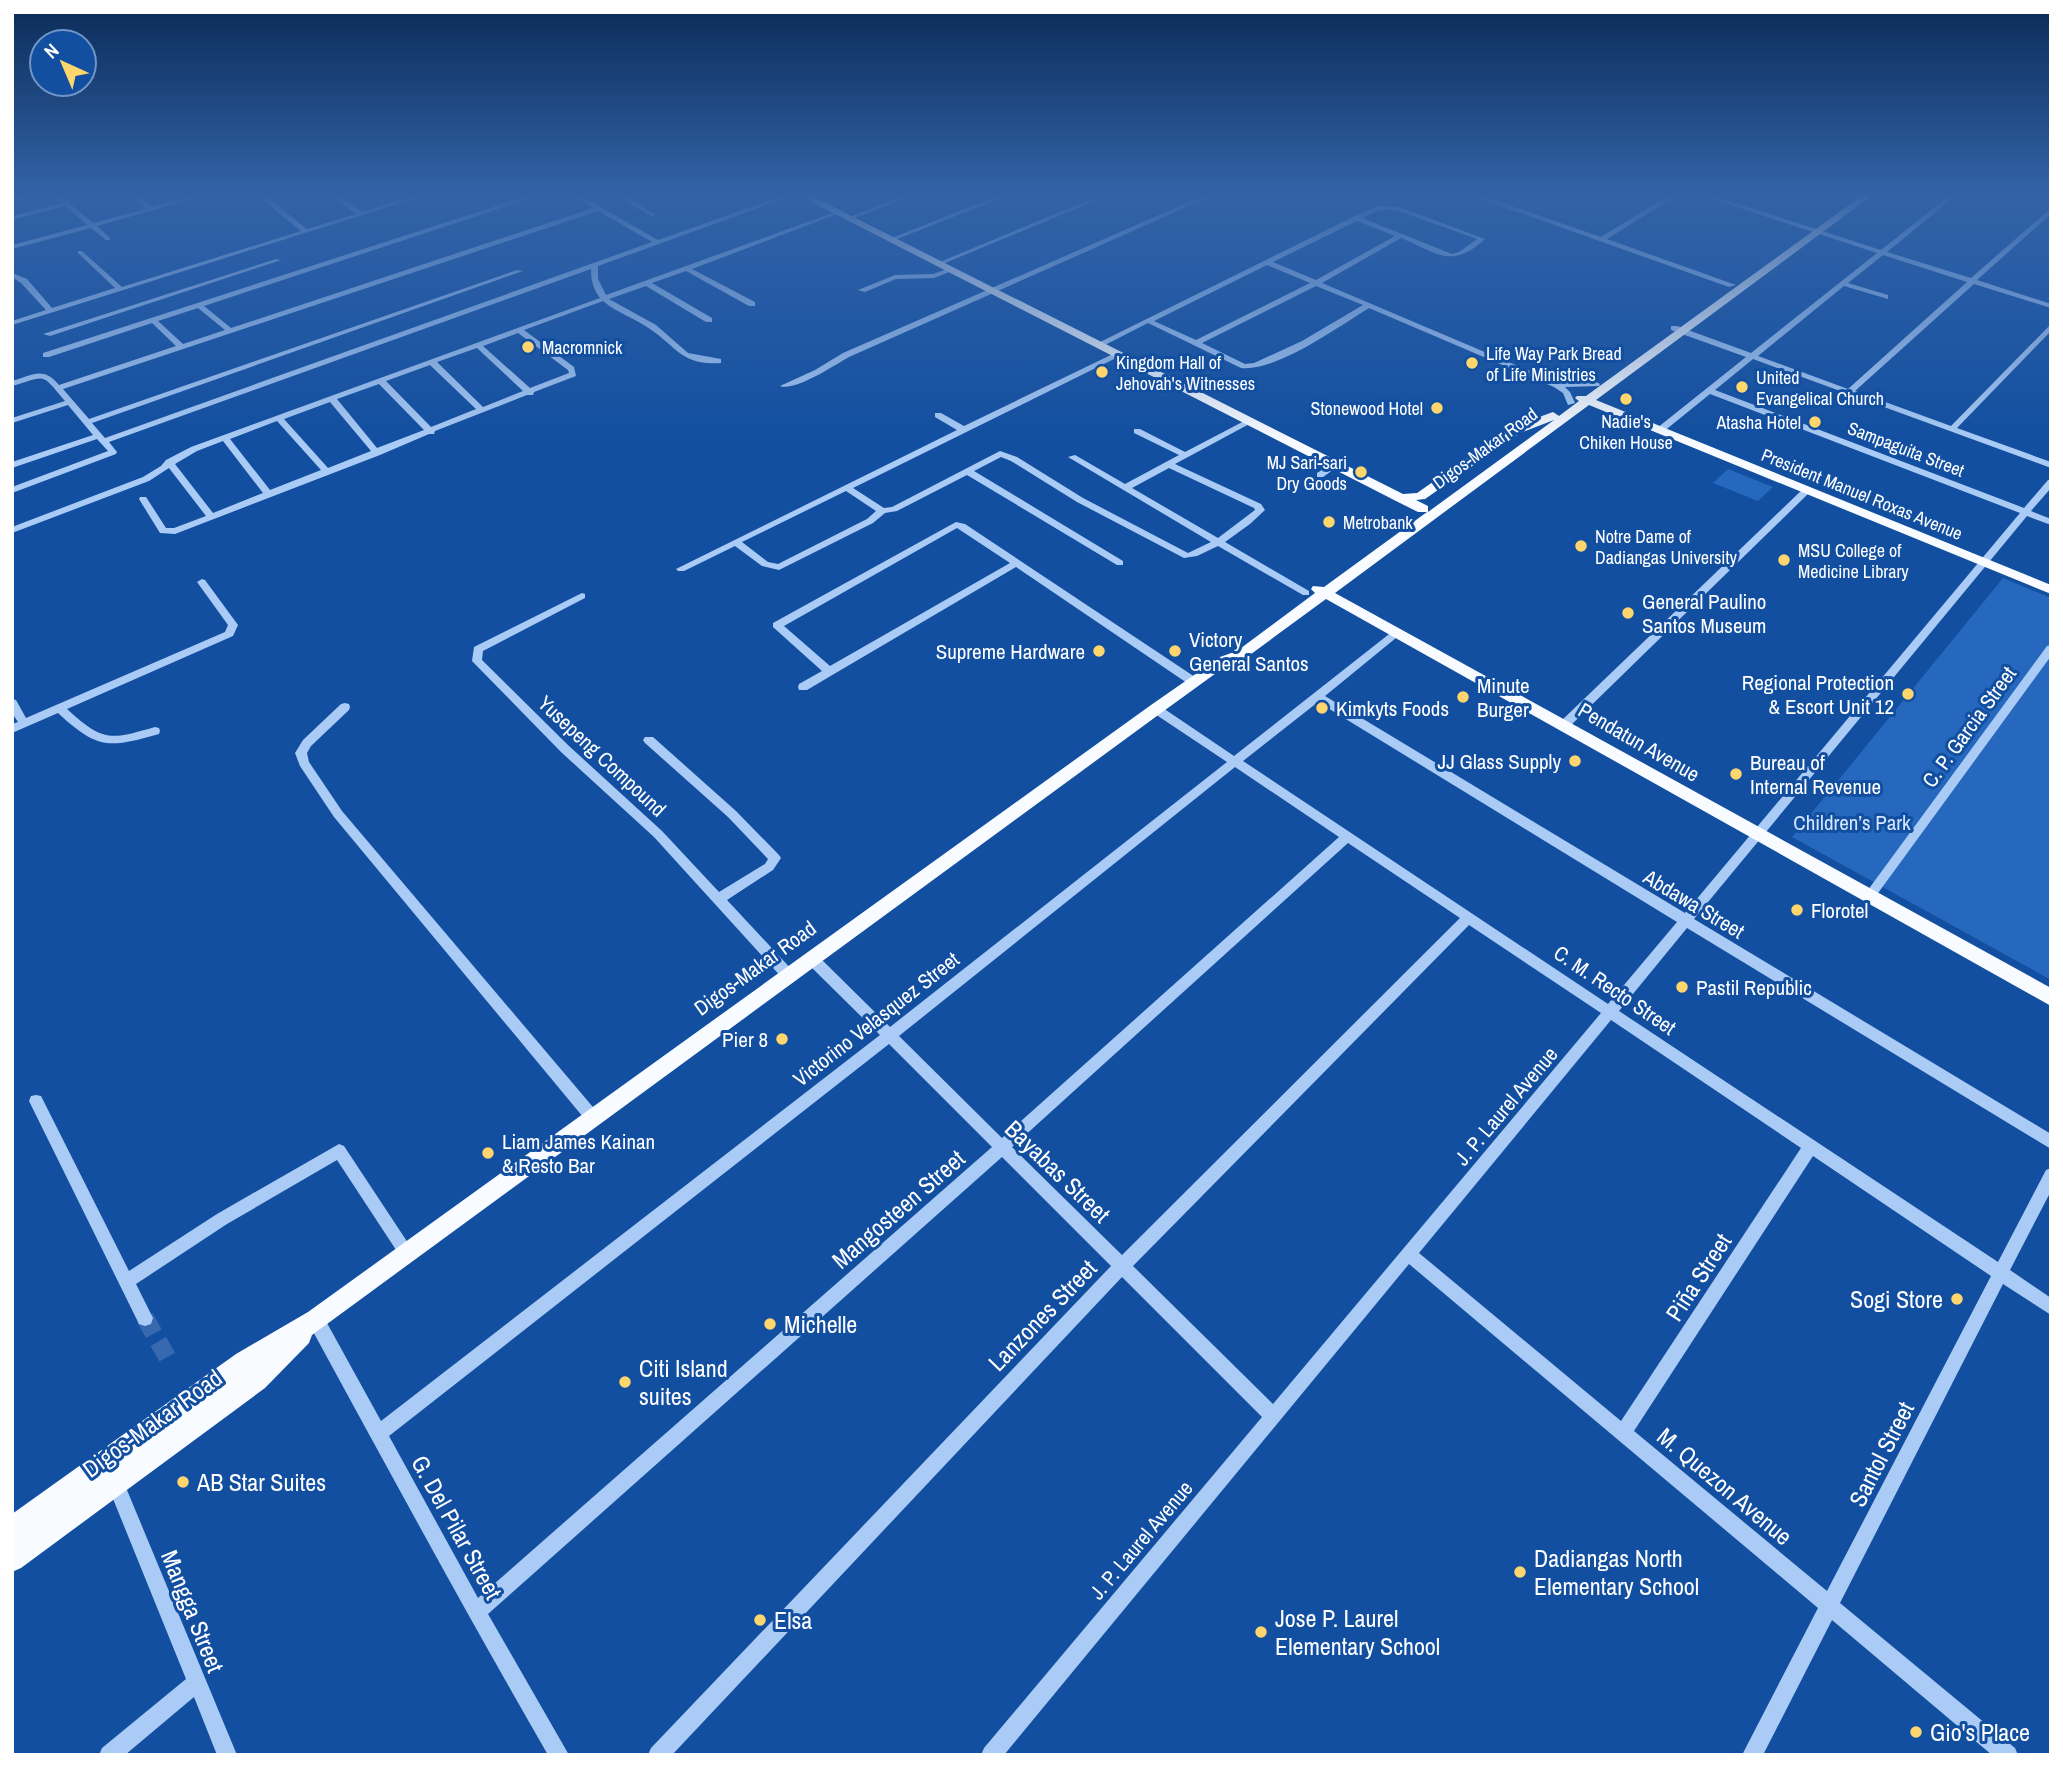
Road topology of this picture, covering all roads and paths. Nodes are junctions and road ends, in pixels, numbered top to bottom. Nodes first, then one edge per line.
1 (16, 276) edge
2 (107, 276) edge
3 (162, 276) edge
4 (225, 276) edge
5 (287, 276) edge
6 (392, 276) edge
7 (503, 276) edge
8 (565, 276) edge
9 (596, 276) edge
10 (664, 276) edge
11 (702, 276) edge
12 (925, 276) edge
13 (962, 276) edge
14 (1027, 276) edge
15 (1241, 276) edge
16 (1300, 276) edge
17 (1327, 276) edge
18 (1707, 276) edge
19 (1745, 276) edge
20 (1751, 276) edge
21 (1854, 276) edge
22 (1955, 276) edge
23 (1975, 276) edge
24 (1970, 281) junction
25 (646, 283) junction
26 (1315, 283) junction
27 (1844, 284) junction
28 (135, 285) junction
29 (1732, 285) junction
30 (470, 288) junction
31 (120, 289) junction
32 (862, 290) dead end
33 (992, 292) junction
34 (1885, 298) dead end
35 (603, 299) junction
36 (150, 300) junction
37 (487, 304) junction
38 (752, 304) dead end
39 (199, 305) junction
40 (1367, 306) junction
41 (2051, 306) edge
42 (51, 311) junction
43 (153, 320) junction
44 (709, 320) dead end
45 (1149, 321) junction
46 (12, 323) edge
47 (2051, 326) edge
48 (229, 330) junction
49 (519, 330) junction
50 (1679, 330) junction
51 (47, 334) dead end
52 (1196, 343) junction
53 (478, 345) junction
54 (1098, 345) junction
55 (181, 346) junction
56 (1117, 354) junction
57 (47, 355) dead end
58 (1752, 357) junction
59 (718, 361) dead end
60 (432, 362) junction
61 (14, 380) edge
62 (381, 381) junction
63 (1557, 385) junction
64 (785, 386) dead end
65 (1602, 386) junction
66 (60, 387) junction
67 (1710, 391) junction
68 (1849, 392) junction
69 (530, 393) junction
70 (332, 399) junction
71 (70, 402) junction
72 (1577, 404) junction
73 (483, 411) junction
74 (1615, 412) junction
75 (938, 415) dead end
76 (1553, 416) junction
77 (279, 418) junction
78 (1250, 420) junction
79 (12, 421) edge
80 (87, 422) junction
81 (962, 429) junction
82 (1660, 430) junction
83 (1951, 430) junction
84 (1138, 431) dead end
85 (431, 432) junction
86 (101, 438) junction
87 (225, 438) junction
88 (377, 453) junction
89 (1185, 455) junction
90 (1072, 457) dead end
91 (169, 462) junction
92 (1168, 464) junction
93 (1336, 465) junction
94 (2051, 465) edge
95 (12, 466) edge
96 (967, 471) junction
97 (327, 472) junction
98 (1320, 475) dead end
99 (2051, 482) edge
100 (846, 487) junction
101 (1125, 488) junction
102 (12, 490) edge
103 (1807, 490) junction
104 (270, 495) junction
105 (1401, 498) junction
106 (143, 499) dead end
107 (1423, 509) junction
108 (882, 511) junction
109 (2026, 513) junction
110 (212, 517) junction
111 (2051, 522) edge
112 (12, 530) edge
113 (1217, 541) junction
114 (737, 543) junction
115 (1016, 563) junction
116 (1119, 563) dead end
117 (1984, 563) junction
118 (681, 569) dead end
119 (1352, 575) junction
120 (202, 582) dead end
121 (2051, 590) edge
122 (1316, 591) junction
123 (582, 596) dead end
124 (1357, 610) junction
125 (1296, 615) junction
126 (1398, 633) junction
127 (2051, 648) edge
128 (1226, 660) junction
129 (830, 672) junction
130 (1194, 682) junction
131 (803, 687) dead end
132 (1318, 697) junction
133 (12, 703) edge
134 (345, 707) dead end
135 (60, 709) junction
136 (1156, 709) junction
137 (24, 724) junction
138 (1564, 725) junction
139 (12, 729) edge
140 (155, 731) dead end
141 (649, 740) dead end
142 (1234, 761) junction
143 (1348, 836) junction
144 (1758, 836) junction
145 (1869, 897) junction
146 (719, 899) junction
147 (1469, 917) junction
148 (1686, 922) junction
149 (812, 959) junction
150 (789, 976) junction
151 (2051, 999) edge
152 (1611, 1013) junction
153 (889, 1036) junction
154 (36, 1101) dead end
155 (593, 1118) junction
156 (2051, 1142) edge
157 (1811, 1146) junction
158 (1002, 1148) junction
159 (2051, 1175) edge
160 (407, 1254) junction
161 (1410, 1255) junction
162 (1122, 1266) junction
163 (2002, 1274) junction
164 (126, 1282) junction
165 (2051, 1307) edge
166 (145, 1318) tunnel mouth
167 (316, 1320) junction
168 (1272, 1415) junction
169 (1623, 1433) junction
170 (378, 1434) junction
171 (116, 1484) junction
172 (12, 1530) edge
173 (12, 1559) edge
174 (1830, 1607) junction
175 (476, 1612) junction
176 (196, 1683) junction
177 (109, 1755) edge
178 (227, 1755) edge
179 (559, 1755) edge
180 (658, 1755) edge
181 (991, 1755) edge
182 (1752, 1755) edge
183 (2008, 1755) edge

1 - 42 street
2 - 31 street
3 - 28 street
4 - 36 street
5 - 39 street
6 - 48 street
7 - 30 street
8 - 37 street
9 - 35 street
10 - 25 street
11 - 38 street
12 - 32 street
13 - 33 main road
14 - 33 street
15 - 45 street
16 - 26 street
17 - 26 street
18 - 29 street
19 - 29 main road, Digos-Makar Road
20 - 50 main road, Digos-Makar Road
21 - 27 street
22 - 24 street
23 - 24 street
24 - 41 street
24 - 68 street
25 - 35 street
25 - 44 street
26 - 40 street
26 - 52 street
27 - 34 street
27 - 58 street
28 - 31 street
28 - 36 street
29 - 50 main road, Digos-Makar Road
30 - 37 street
30 - 80 street
31 - 42 street
33 - 54 main road
33 - 64 street
35 - 49 street
35 - 59 street
36 - 51 street
37 - 86 street
39 - 43 street
39 - 48 street
40 - 52 street
40 - 63 street
42 - 46 street
43 - 55 street
43 - 57 street
45 - 52 street
45 - 54 street
47 - 83 street
48 - 55 street
49 - 53 street
49 - 69 street
50 - 58 street
50 - 65 main road, Digos-Makar Road
53 - 60 street
53 - 69 street
54 - 56 main road
55 - 66 street
56 - 78 main road
56 - 81 street
58 - 67 street
58 - 68 street
60 - 62 street
60 - 73 street
61 - 66 street
62 - 70 street
62 - 85 street
63 - 65 street
63 - 72 street
65 - 72 main road, Digos-Makar Road
65 - 74 main road
66 - 71 street
67 - 82 street
67 - 109 street, Sampaguita Street
68 - 83 street
69 - 73 street
70 - 77 street
70 - 88 street
71 - 79 street
71 - 80 street
72 - 74 main road
72 - 74 main road, President Manuel Roxas Avenue
72 - 76 main road, Digos-Makar Road
72 - 119 main road, Digos-Makar Road
73 - 85 street
74 - 82 main road, President Manuel Roxas Avenue
75 - 81 street
76 - 105 main road
76 - 107 main road, Digos-Makar Road
77 - 87 street
77 - 97 street
78 - 89 street
78 - 93 main road
80 - 86 street
81 - 100 street
82 - 103 main road, President Manuel Roxas Avenue
83 - 94 street
84 - 89 street
85 - 88 street
86 - 95 street
86 - 102 street
87 - 91 street
87 - 104 street
88 - 97 street
89 - 92 street
90 - 101 street
91 - 110 street
91 - 112 street
92 - 101 street
92 - 113 street
93 - 98 street
93 - 105 main road
96 - 108 street
96 - 113 street
96 - 116 street
97 - 104 street
99 - 109 street, J. P. Laurel Avenue
100 - 108 street
100 - 114 street
101 - 113 street
103 - 117 main road, President Manuel Roxas Avenue
103 - 138 street
104 - 110 street
105 - 107 main road
106 - 110 street
107 - 122 main road, Digos-Makar Road
108 - 114 street
109 - 111 street, Sampaguita Street
109 - 117 street, J. P. Laurel Avenue
113 - 122 street
114 - 118 street
115 - 129 street
115 - 129 street
115 - 130 street
117 - 121 main road, President Manuel Roxas Avenue
117 - 144 street, J. P. Laurel Avenue
119 - 122 main road, Digos-Makar Road
119 - 124 main road
120 - 135 street
122 - 124 main road, Pendatun Avenue
122 - 125 main road, Digos-Makar Road
122 - 128 main road, Digos-Makar Road
123 - 146 street, Yusepeng Compound
124 - 125 main road
124 - 126 main road, Pendatun Avenue
125 - 128 main road, Digos-Makar Road
126 - 132 street, Victorino Velasquez Street
126 - 138 main road, Pendatun Avenue
127 - 145 street, C. P. Garcia Street
128 - 130 main road, Digos-Makar Road
129 - 131 street
130 - 136 main road, Digos-Makar Road
132 - 142 street, Victorino Velasquez Street
132 - 148 street, Abdawa Street
133 - 137 street
134 - 155 street
135 - 137 street
135 - 140 street
136 - 142 street, C. M. Recto Street
136 - 149 main road, Digos-Makar Road
137 - 139 street
138 - 144 main road, Pendatun Avenue
141 - 146 street
142 - 143 street, C. M. Recto Street
142 - 153 street, Victorino Velasquez Street
143 - 147 street, C. M. Recto Street
143 - 158 street, Mangosteen Street
144 - 145 main road, Pendatun Avenue
144 - 148 street, J. P. Laurel Avenue
145 - 151 main road, Pendatun Avenue
146 - 150 street, Yusepeng Compound
147 - 152 street, C. M. Recto Street
147 - 162 street, Lanzones Street
148 - 152 street, J. P. Laurel Avenue
148 - 156 street, Abdawa Street
149 - 150 main road, Digos-Makar Road
149 - 153 street, Bayabas Street
150 - 155 main road, Digos-Makar Road
152 - 157 street, C. M. Recto Street
152 - 161 street, J. P. Laurel Avenue
153 - 158 street, Bayabas Street
153 - 170 street, Victorino Velasquez Street
154 - 164 street
155 - 160 main road, Digos-Makar Road
157 - 163 street, C. M. Recto Street
157 - 169 street, Piña Street
158 - 162 street, Bayabas Street
158 - 175 street, Mangosteen Street
159 - 163 street, Santol Street
160 - 164 street
160 - 167 main road, Digos-Makar Road
161 - 168 street, J. P. Laurel Avenue
161 - 169 street, M. Quezon Avenue
162 - 168 street, Bayabas Street
162 - 180 street, Lanzones Street
163 - 165 street, C. M. Recto Street
163 - 174 street, Santol Street
164 - 166 street
167 - 170 street, G. Del Pilar Street
167 - 171 main road, Digos-Makar Road
167 - 172 main road, Digos-Makar Road
168 - 181 street, J. P. Laurel Avenue
169 - 174 street, M. Quezon Avenue
170 - 175 street, G. Del Pilar Street
171 - 173 main road, Digos-Makar Road
171 - 176 street, Mangga Street
174 - 182 street, Santol Street
174 - 183 street, M. Quezon Avenue
175 - 179 street, G. Del Pilar Street
176 - 177 street
176 - 178 street, Mangga Street

